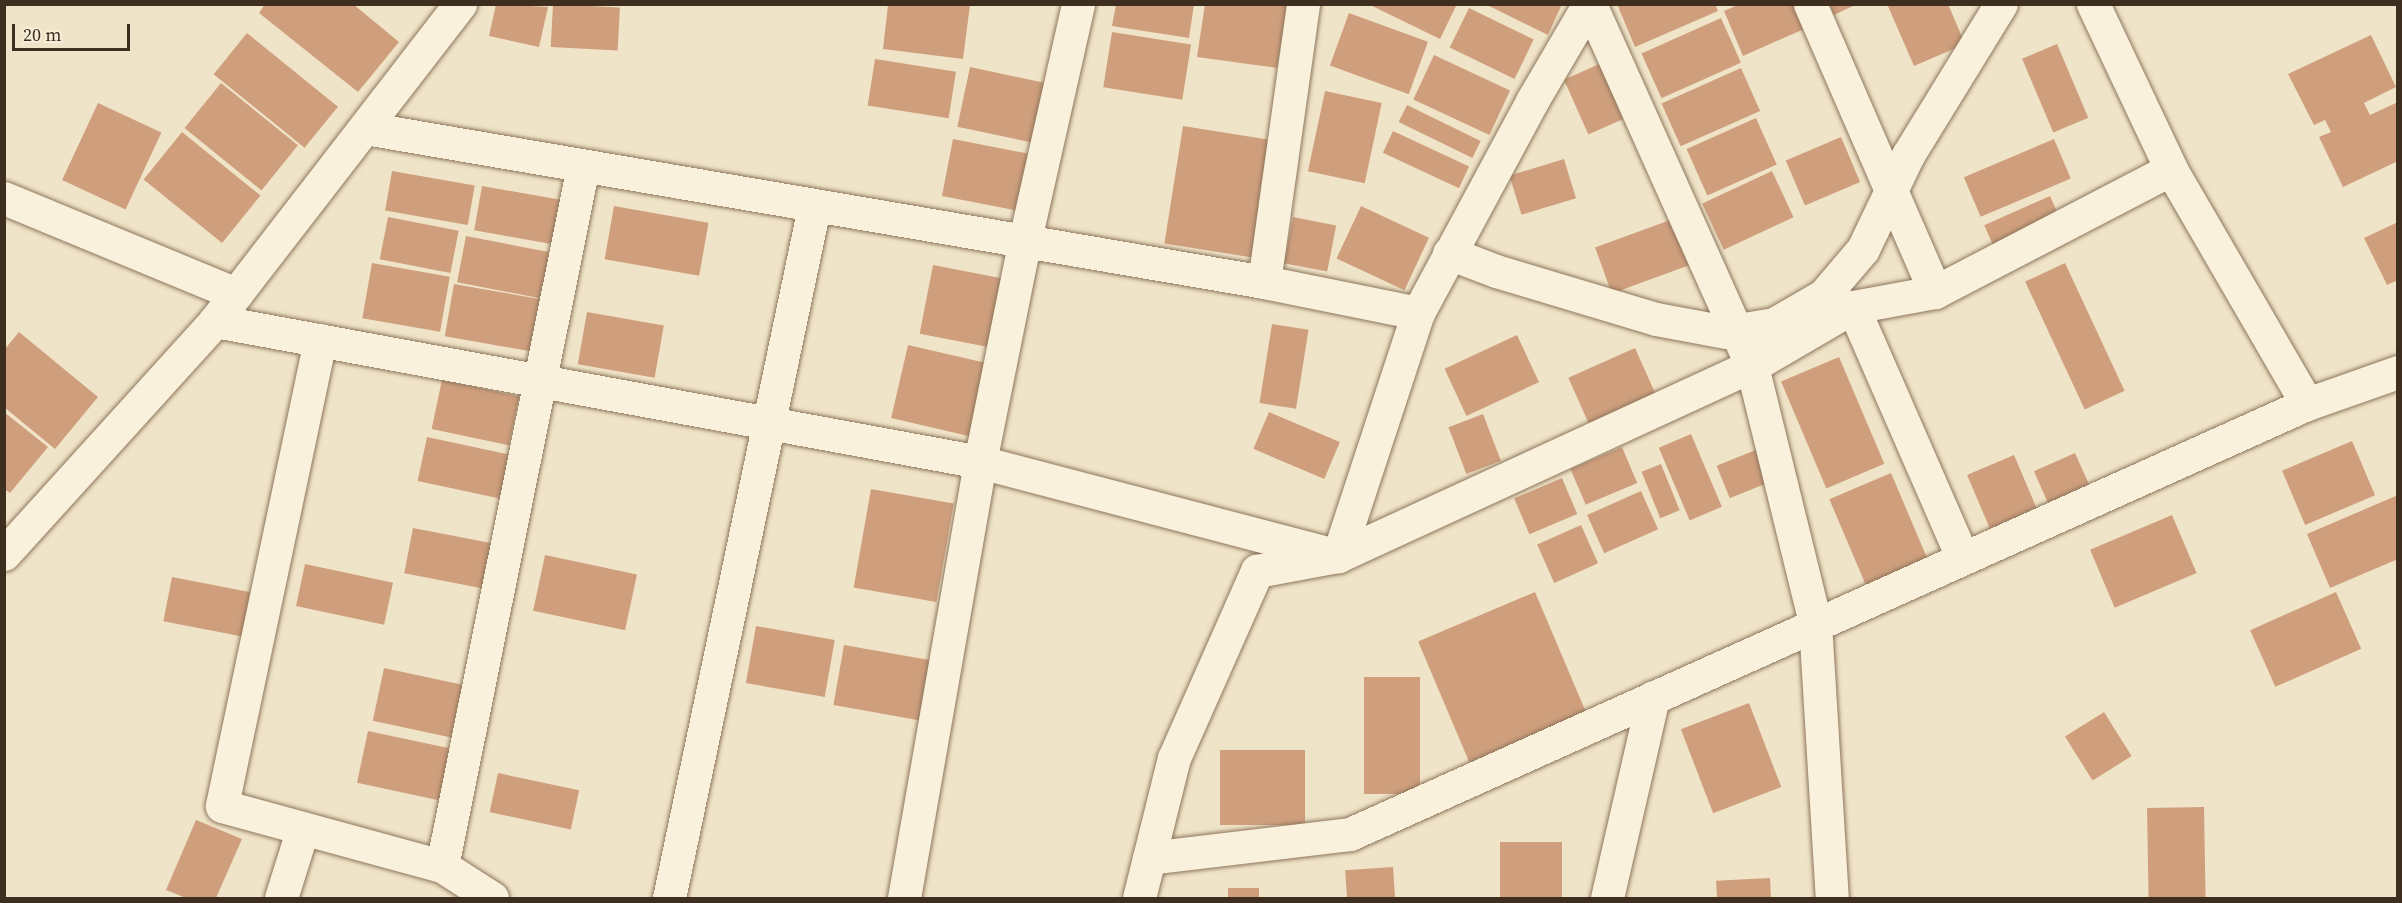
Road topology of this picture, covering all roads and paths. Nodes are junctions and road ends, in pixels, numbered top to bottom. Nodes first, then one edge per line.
1 (460, 4) edge
2 (1078, 4) edge
3 (1303, 4) edge
4 (1589, 4) edge
5 (1810, 4) edge
6 (2001, 4) edge
7 (2093, 4) edge
8 (365, 128) junction
9 (583, 166) junction
10 (2171, 169) junction
11 (1891, 190) junction
12 (4, 198) edge
13 (814, 207) junction
14 (1024, 244) junction
15 (1449, 253) junction
16 (1264, 282) junction
17 (1935, 292) junction
18 (236, 294) junction
19 (1853, 307) junction
20 (1418, 313) junction
21 (215, 321) junction
22 (1736, 330) junction
23 (320, 340) junction
24 (1752, 366) junction
25 (2397, 372) edge
26 (543, 382) junction
27 (2307, 404) junction
28 (767, 422) junction
29 (981, 462) junction
30 (4, 554) edge
31 (1338, 555) junction
32 (1962, 557) junction
33 (1815, 623) junction
34 (1653, 697) junction
35 (303, 828) junction
36 (1149, 858) junction
37 (442, 866) junction
38 (281, 898) edge
39 (492, 898) edge
40 (669, 898) edge
41 (904, 898) edge
42 (1139, 898) edge
43 (1607, 898) edge
44 (1832, 898) edge

1 - 8 street
2 - 14 street
3 - 16 street
4 - 15 street
4 - 22 street
5 - 11 street
6 - 11 street
7 - 10 street
8 - 9 street
8 - 18 street
9 - 13 street
9 - 26 street
10 - 17 street
10 - 27 street
11 - 17 street
11 - 22 street
12 - 18 street
13 - 14 street
13 - 28 street
14 - 16 street
14 - 29 street
15 - 20 street
15 - 22 street
16 - 20 street
17 - 19 street
18 - 21 street
19 - 24 street
19 - 32 street
20 - 31 street
21 - 23 street
21 - 30 street
22 - 24 street
23 - 26 street
23 - 35 street
24 - 31 street
24 - 33 street
25 - 27 street
26 - 28 street
26 - 37 street
27 - 32 street
28 - 29 street
28 - 40 street
29 - 31 street
29 - 41 street
31 - 36 street
32 - 33 street
33 - 34 street
33 - 44 street
34 - 36 street
34 - 43 street
35 - 37 street
35 - 38 street
36 - 42 street
37 - 39 street

